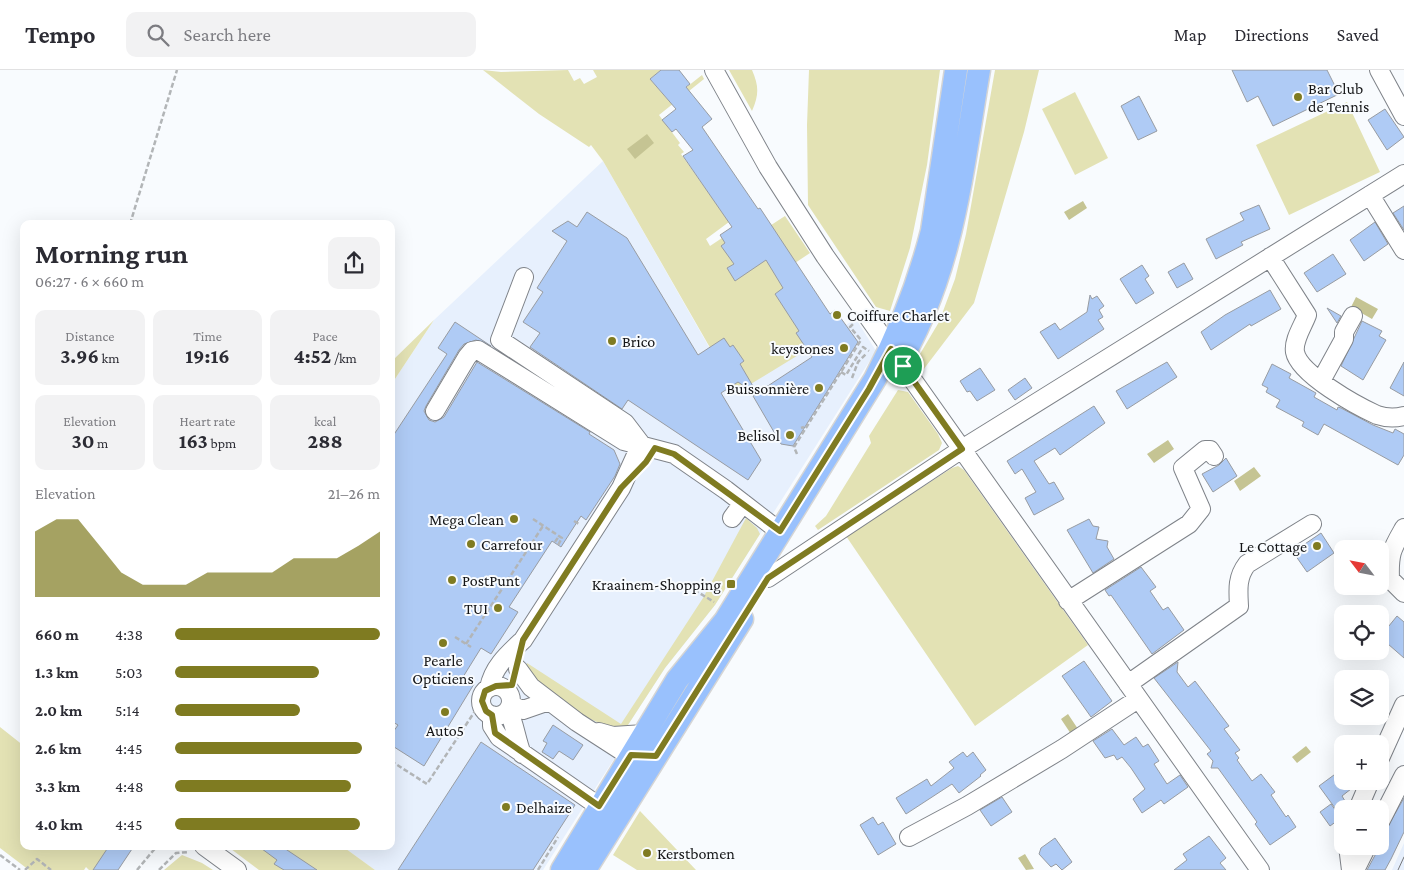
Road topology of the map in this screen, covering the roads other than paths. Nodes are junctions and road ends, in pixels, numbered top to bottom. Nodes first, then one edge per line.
1 (714, 70) edge
2 (956, 70) edge
3 (979, 70) edge
4 (1379, 70) edge
5 (1404, 116) edge
6 (1404, 174) edge
7 (1370, 195) junction
8 (1404, 250) edge
9 (1270, 257) junction
10 (524, 277) dead end
11 (1352, 316) dead end
12 (883, 354) junction
13 (1321, 381) junction
14 (435, 411) dead end
15 (1404, 416) edge
16 (648, 446) junction
17 (962, 449) junction
18 (1214, 456) dead end
19 (743, 503) junction
20 (732, 518) dead end
21 (1312, 524) dead end
22 (780, 531) junction
23 (1402, 531) edge
24 (768, 578) junction
25 (1404, 593) edge
26 (1068, 601) junction
27 (523, 640) junction
28 (1128, 684) junction
29 (502, 693) junction
30 (1138, 699) junction
31 (549, 701) junction
32 (1404, 705) edge
33 (591, 730) junction
34 (644, 734) junction
35 (1389, 738) edge
36 (631, 755) junction
37 (656, 756) junction
38 (1404, 776) edge
39 (1389, 805) edge
40 (608, 812) junction
41 (909, 837) dead end
42 (201, 851) edge
43 (1350, 855) edge
44 (1362, 855) edge
45 (237, 870) edge
46 (562, 870) edge
47 (585, 870) edge
48 (1260, 870) edge
49 (1353, 870) edge

1 - 12 street
2 - 12 main road
3 - 12 main road
4 - 5 street
6 - 7 street
7 - 8 street
7 - 9 street
9 - 13 street
9 - 17 street
10 - 16 street
11 - 13 street
12 - 17 street
12 - 22 main road
12 - 24 main road
13 - 15 street
14 - 16 street
16 - 19 street
16 - 27 street
17 - 24 street
17 - 26 street
18 - 26 street
19 - 20 street
19 - 22 street
21 - 28 street
22 - 34 main road
23 - 25 street
24 - 37 main road
26 - 28 street
27 - 29 street
27 - 29 street
28 - 30 street
29 - 31 street
29 - 31 street
29 - 40 street
30 - 41 street
30 - 48 street
31 - 33 street
32 - 35 street
33 - 34 street
33 - 36 street
34 - 36 main road
36 - 37 street
36 - 40 main road
37 - 40 main road
38 - 39 street
40 - 46 main road
40 - 47 main road
42 - 45 street
43 - 49 street
44 - 49 street

